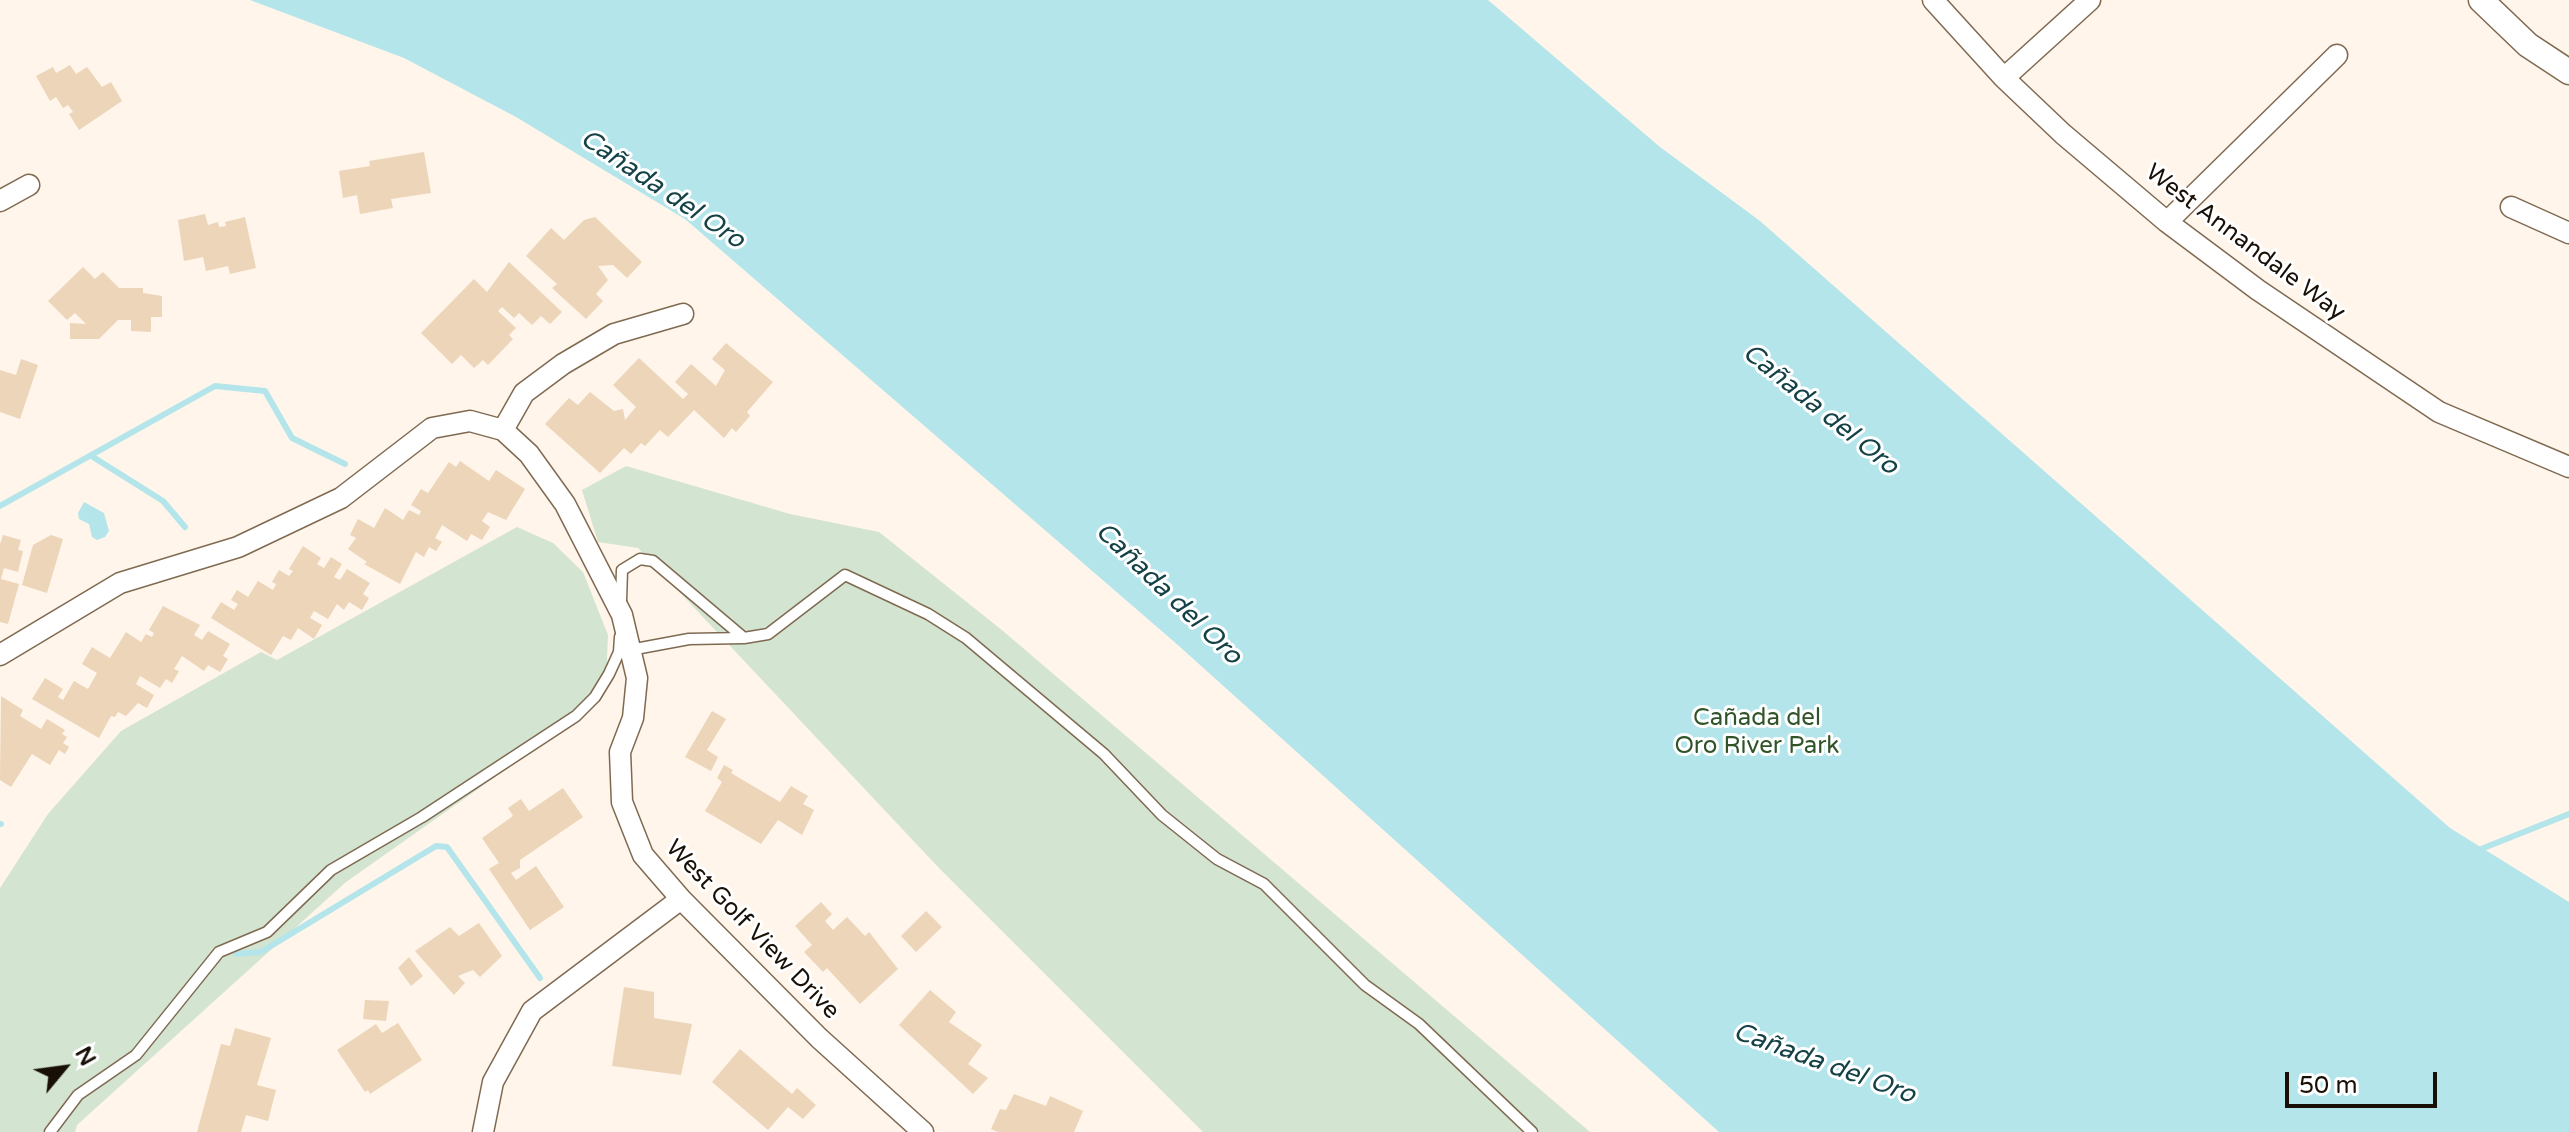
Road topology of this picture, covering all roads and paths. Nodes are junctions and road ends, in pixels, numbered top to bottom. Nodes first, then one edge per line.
1 (1933, 0) edge
2 (2090, 0) edge
3 (2481, 0) edge
4 (2337, 55) dead end
5 (2569, 72) edge
6 (2004, 78) junction
7 (29, 185) dead end
8 (0, 201) edge
9 (2511, 207) dead end
10 (2167, 222) junction
11 (2569, 233) edge
12 (683, 314) dead end
13 (503, 430) junction
14 (2569, 467) edge
15 (622, 615) junction
16 (744, 638) junction
17 (625, 650) junction
18 (0, 655) edge
19 (681, 899) junction
20 (50, 1132) edge
21 (483, 1132) edge
22 (923, 1132) edge
23 (1532, 1132) edge

1 - 6 street, West Annandale Way
2 - 6 street
3 - 5 street
4 - 10 street
6 - 10 street, West Annandale Way
7 - 8 street
9 - 11 street
10 - 14 street, West Annandale Way
12 - 13 street
13 - 15 street, West Golf View Drive
13 - 18 street
15 - 16 lane
15 - 17 street, West Golf View Drive
16 - 17 lane
16 - 23 lane
17 - 19 street, West Golf View Drive
17 - 20 lane
19 - 21 street
19 - 22 street, West Golf View Drive

